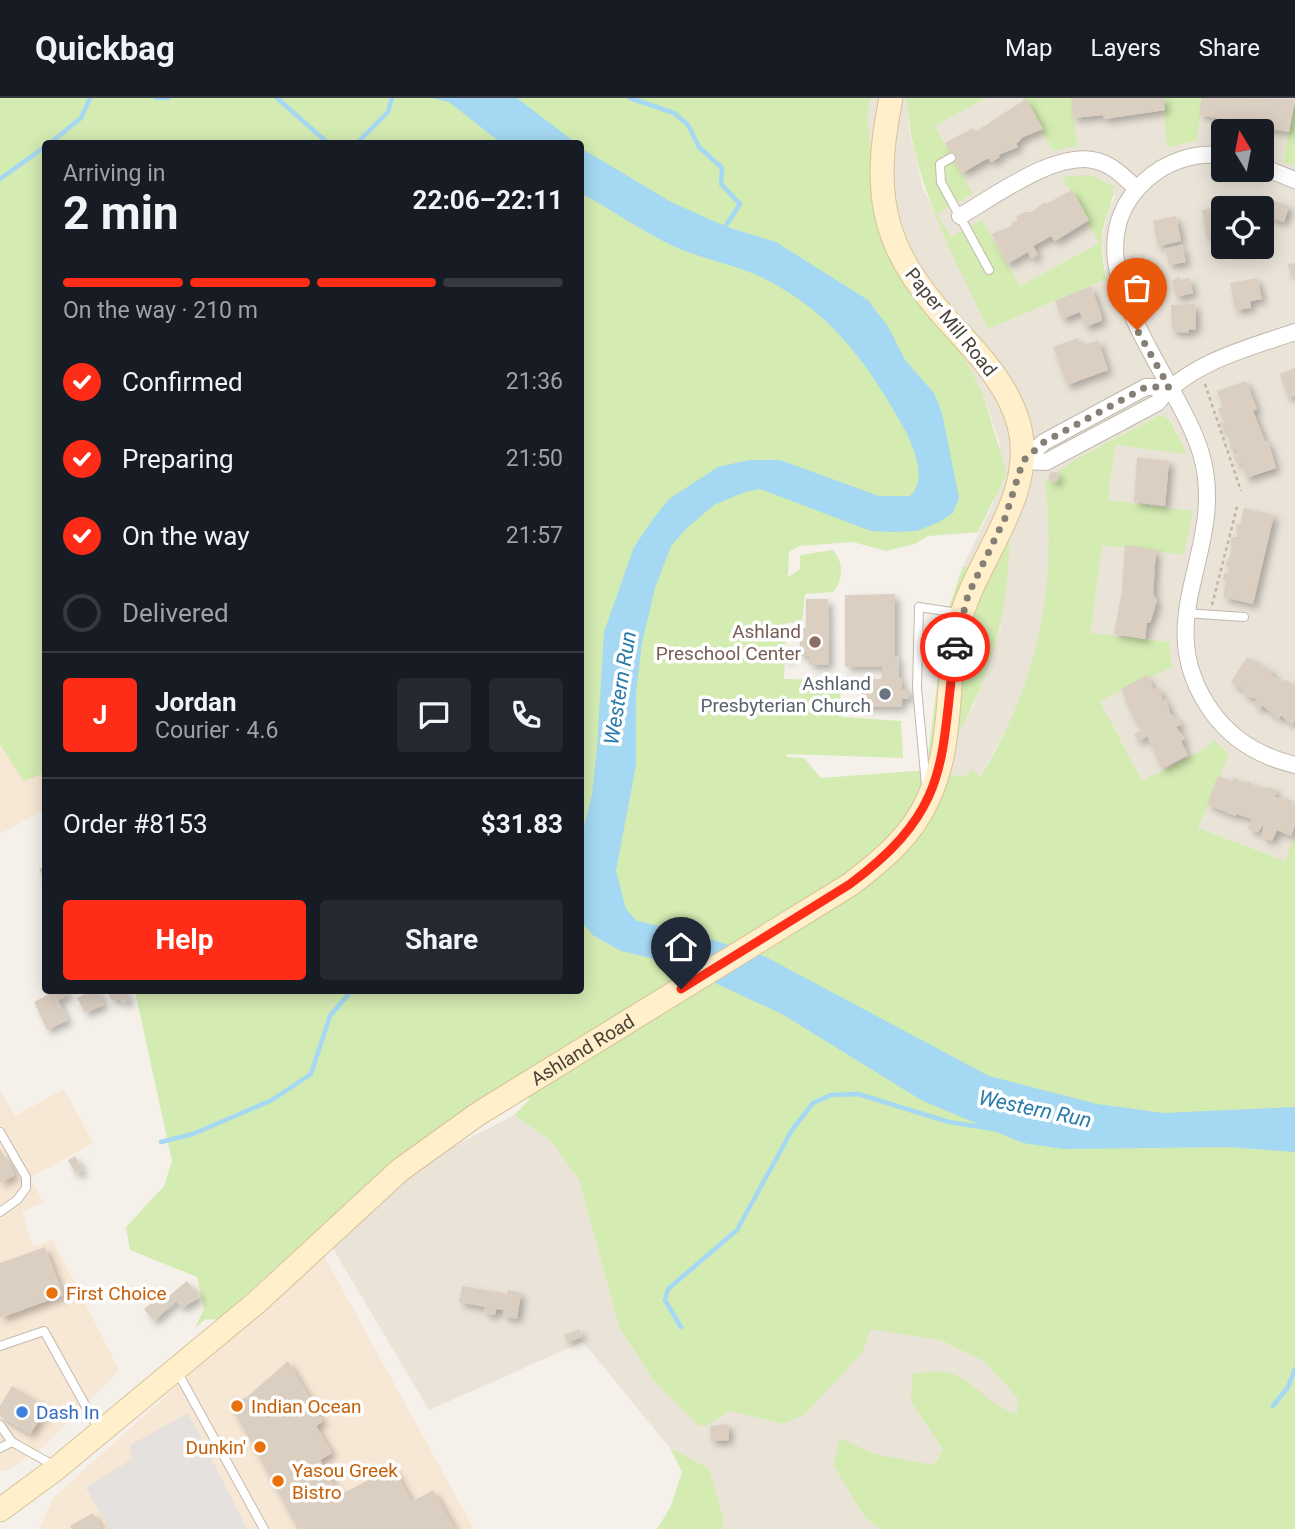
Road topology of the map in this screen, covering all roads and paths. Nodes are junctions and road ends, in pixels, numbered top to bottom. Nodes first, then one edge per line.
1 (891, 98) edge
2 (1211, 155) edge
3 (951, 158) dead end
4 (1274, 172) edge
5 (1295, 180) edge
6 (1137, 189) junction
7 (960, 216) junction
8 (989, 270) dead end
9 (1295, 332) edge
10 (1204, 381) dead end
11 (1169, 387) junction
12 (1023, 461) junction
13 (1241, 491) dead end
14 (1238, 503) dead end
15 (1185, 613) junction
16 (961, 614) junction
17 (1210, 615) junction
18 (1244, 617) dead end
19 (1295, 765) edge
20 (928, 800) junction
21 (0, 1132) edge
22 (0, 1212) edge
23 (0, 1346) edge
24 (176, 1370) junction
25 (0, 1424) edge
26 (100, 1432) junction
27 (12, 1441) junction
28 (0, 1448) edge
29 (57, 1468) junction
30 (0, 1510) edge
31 (264, 1529) edge

1 - 12 main road, Paper Mill Road
2 - 6 street
3 - 7 lane
4 - 5 street
6 - 7 street
6 - 11 street
7 - 8 lane
9 - 11 street
10 - 13 path
11 - 12 street
11 - 15 street
12 - 16 main road, Ashland Road
14 - 17 path
15 - 17 lane
15 - 19 street
16 - 20 main road, Ashland Road
16 - 20 lane
17 - 18 lane
20 - 24 main road, Ashland Road
21 - 22 lane
23 - 26 lane
24 - 26 main road, Ashland Road
24 - 31 lane
25 - 27 lane
26 - 29 main road, Ashland Road
27 - 28 lane
27 - 29 lane
29 - 30 main road, Ashland Road

